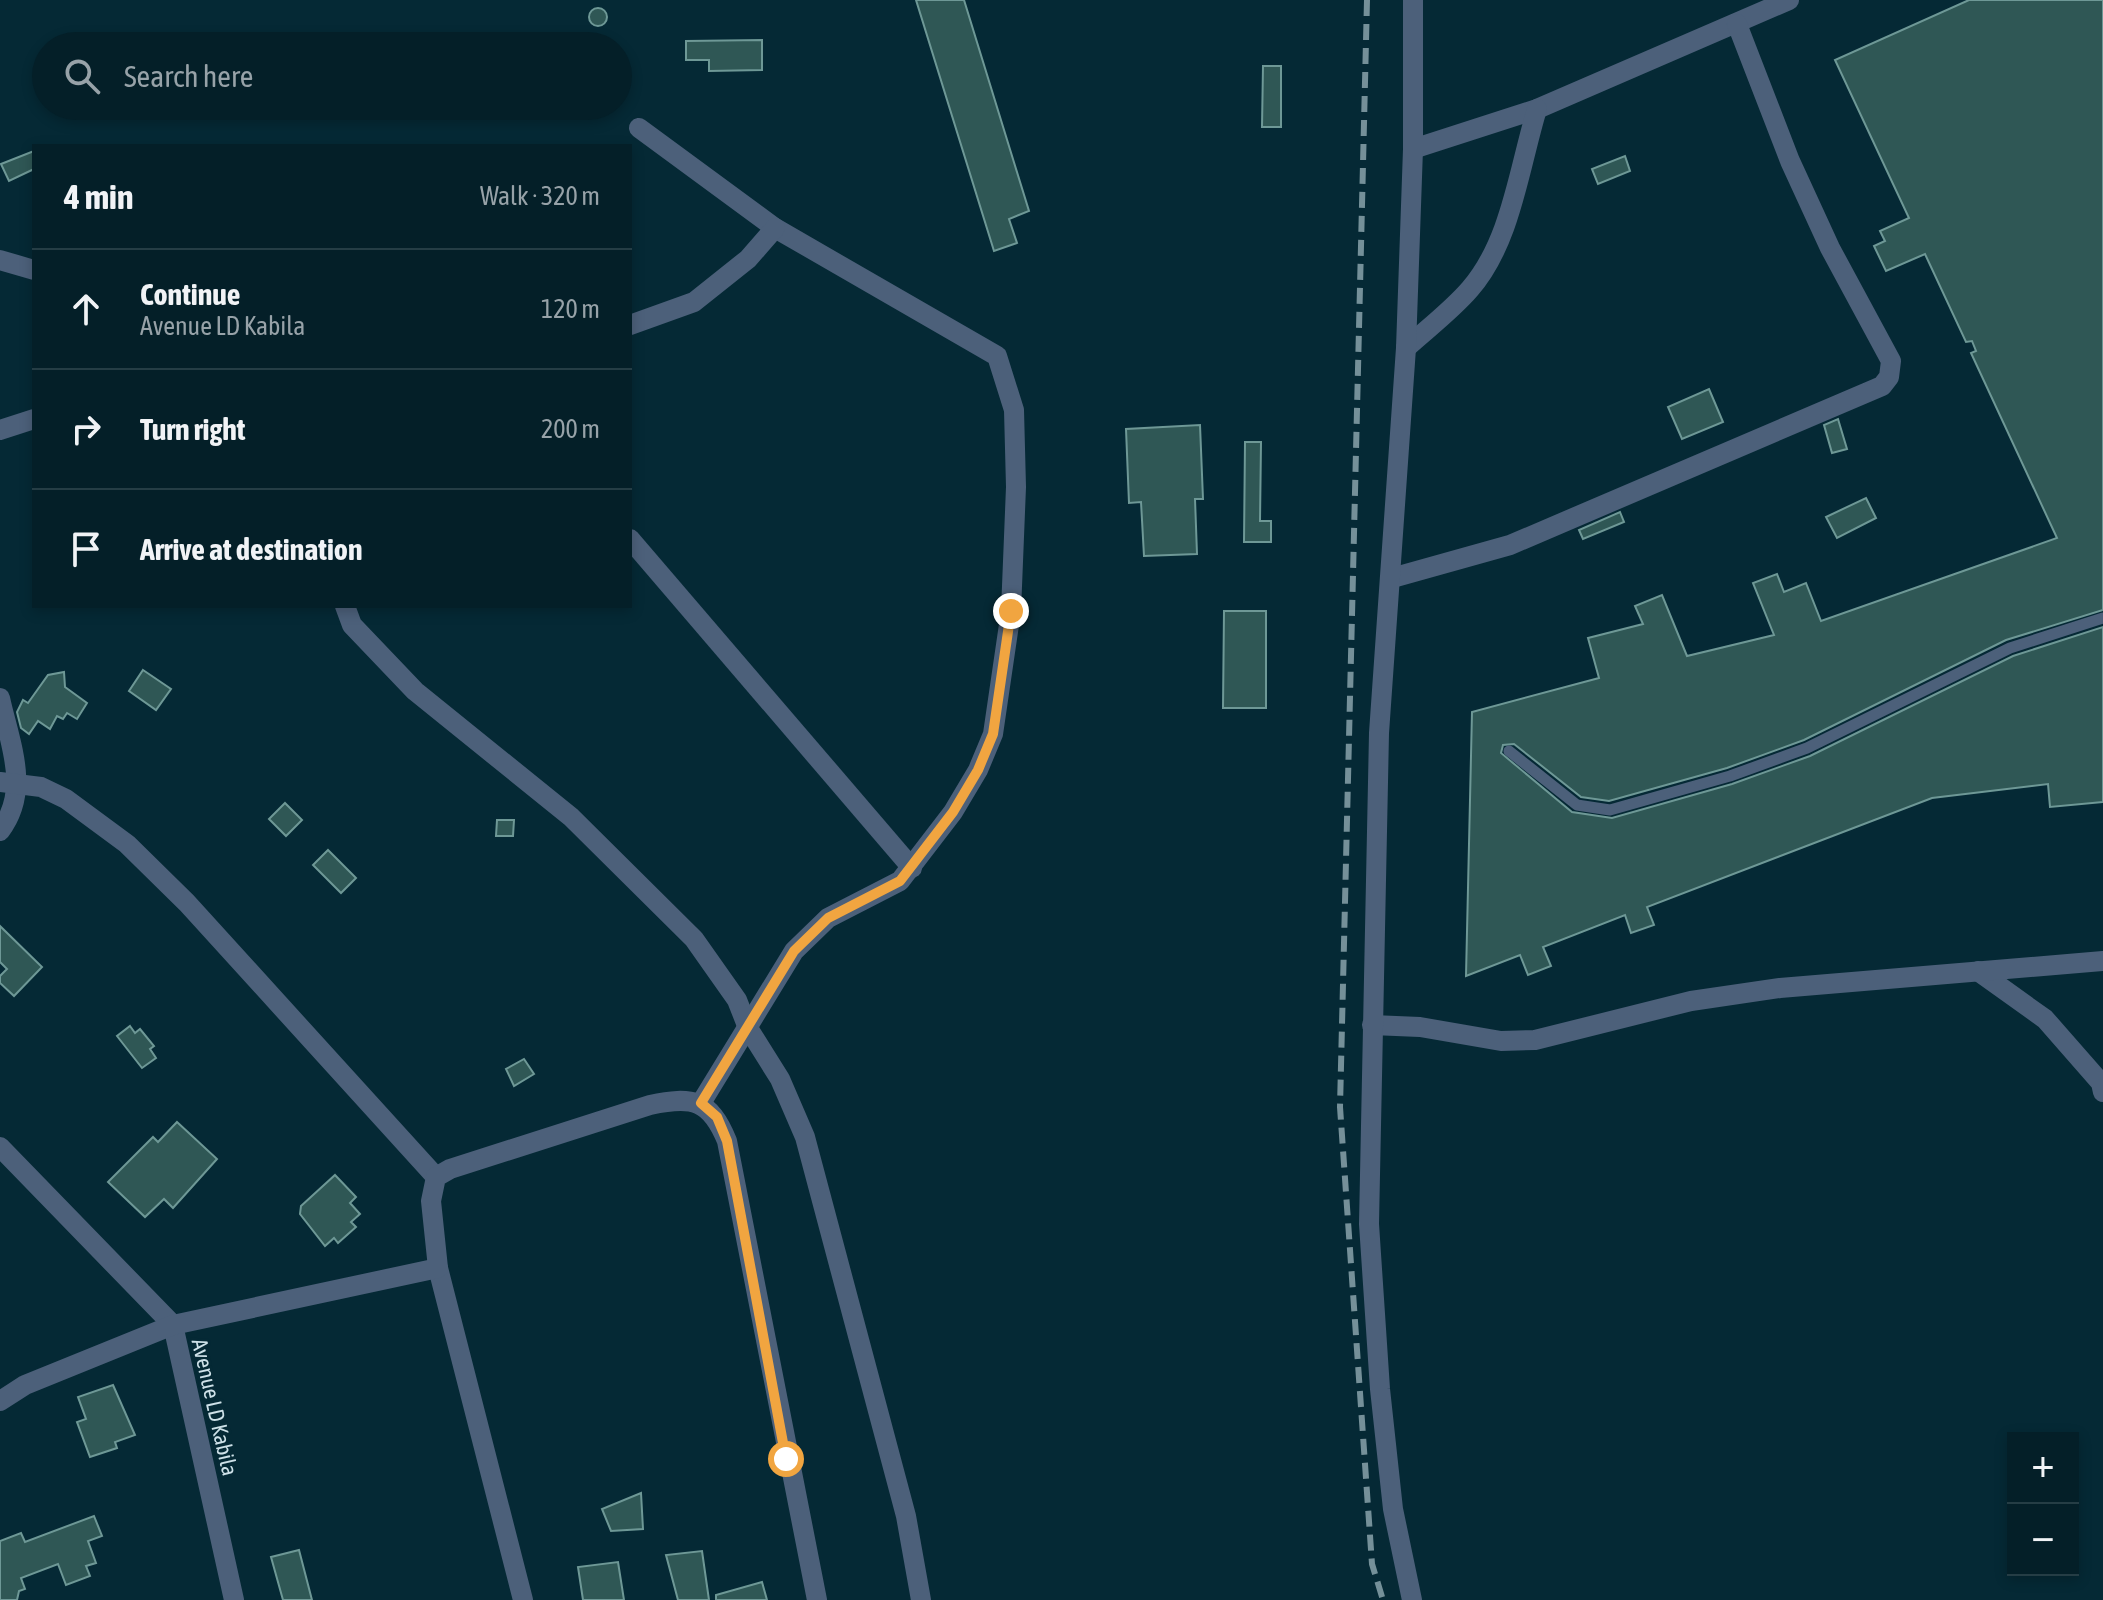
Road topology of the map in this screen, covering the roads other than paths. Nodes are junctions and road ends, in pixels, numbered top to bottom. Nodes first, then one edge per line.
1 (1413, 0) edge
2 (1789, 0) edge
3 (1737, 24) junction
4 (1537, 109) junction
5 (639, 128) dead end
6 (1413, 149) junction
7 (775, 228) junction
8 (0, 260) edge
9 (32, 269) edge
10 (632, 324) edge
11 (1406, 348) junction
12 (32, 420) edge
13 (0, 430) edge
14 (632, 541) edge
15 (1392, 578) junction
16 (346, 608) edge
17 (2103, 618) edge
18 (0, 698) edge
19 (1509, 751) dead end
20 (9, 782) edge
21 (0, 831) edge
22 (912, 868) junction
23 (2103, 961) edge
24 (1978, 971) junction
25 (1372, 1025) junction
26 (748, 1028) junction
27 (2103, 1092) edge
28 (701, 1103) junction
29 (0, 1147) edge
30 (436, 1177) junction
31 (438, 1268) junction
32 (173, 1325) junction
33 (0, 1401) edge
34 (234, 1600) edge
35 (523, 1600) edge
36 (817, 1600) edge
37 (921, 1600) edge
38 (1412, 1600) edge

1 - 6 street
2 - 3 street
3 - 4 street
3 - 15 street
4 - 6 street
4 - 11 street
5 - 7 street
6 - 11 street
7 - 10 street
7 - 22 street
8 - 9 street
11 - 15 street
12 - 13 street
14 - 22 street
15 - 25 street
16 - 26 street
17 - 19 lane
18 - 20 street
20 - 21 street
20 - 30 street
22 - 26 street
23 - 24 street
24 - 25 street
24 - 27 street
25 - 38 street
26 - 28 street
26 - 37 street
28 - 30 street
28 - 36 street
29 - 32 street, Avenue LD Kabila
30 - 31 street
31 - 32 street
31 - 35 street
32 - 33 street
32 - 34 street, Avenue LD Kabila

